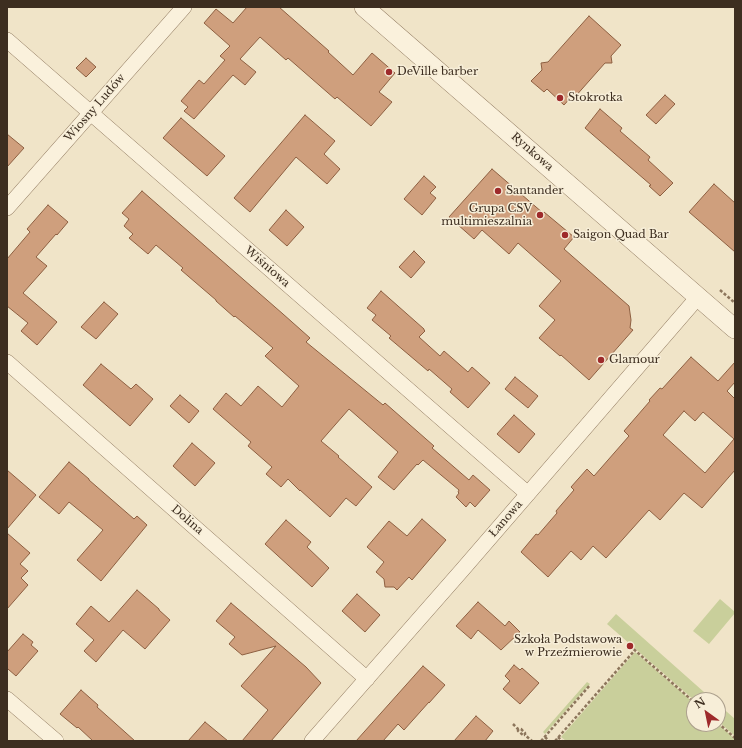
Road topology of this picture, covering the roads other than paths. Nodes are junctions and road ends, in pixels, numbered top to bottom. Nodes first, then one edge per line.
1 (184, 7) edge
2 (364, 7) edge
3 (7, 40) edge
4 (91, 113) junction
5 (7, 208) edge
6 (698, 297) junction
7 (735, 329) edge
8 (7, 362) edge
9 (528, 494) junction
10 (367, 679) junction
11 (7, 699) edge
12 (56, 741) edge
13 (312, 741) edge

1 - 4 street, Wiosny Ludów
2 - 6 street, Rynkowa
3 - 4 street, Wiśniowa
4 - 5 street, Wiosny Ludów
4 - 9 street, Wiśniowa
6 - 7 street, Rynkowa
6 - 9 street, Łanowa
8 - 10 street, Dolina
9 - 10 street, Łanowa
10 - 13 street, Łanowa
11 - 12 street

